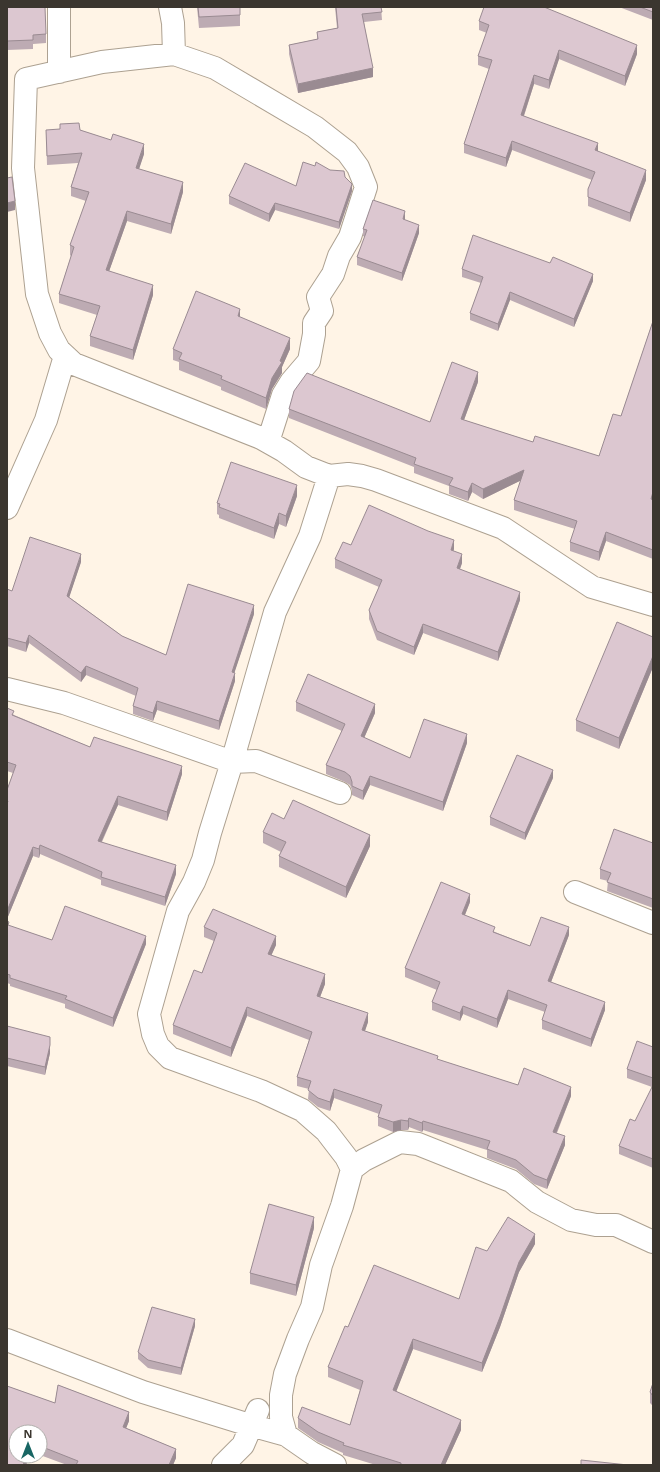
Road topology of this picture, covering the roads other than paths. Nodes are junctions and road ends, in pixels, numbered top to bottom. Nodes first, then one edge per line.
1 (60, 7) edge
2 (170, 7) edge
3 (174, 54) junction
4 (60, 72) junction
5 (16, 91) edge
6 (65, 356) junction
7 (268, 442) junction
8 (329, 476) junction
9 (7, 508) edge
10 (653, 605) edge
11 (7, 689) edge
12 (232, 762) junction
13 (340, 793) dead end
14 (575, 892) dead end
15 (653, 923) edge
16 (352, 1169) junction
17 (653, 1242) edge
18 (7, 1340) edge
19 (258, 1410) dead end
20 (286, 1434) junction
21 (223, 1465) edge
22 (334, 1465) edge

1 - 4 street
2 - 3 street
3 - 4 street
3 - 7 street
4 - 5 street
5 - 6 street
6 - 7 street
6 - 9 street
7 - 8 street
8 - 10 street
8 - 12 street
11 - 12 street
12 - 13 street
12 - 16 street
14 - 15 street
16 - 17 street
16 - 20 street
18 - 20 street
19 - 21 street
20 - 22 street

